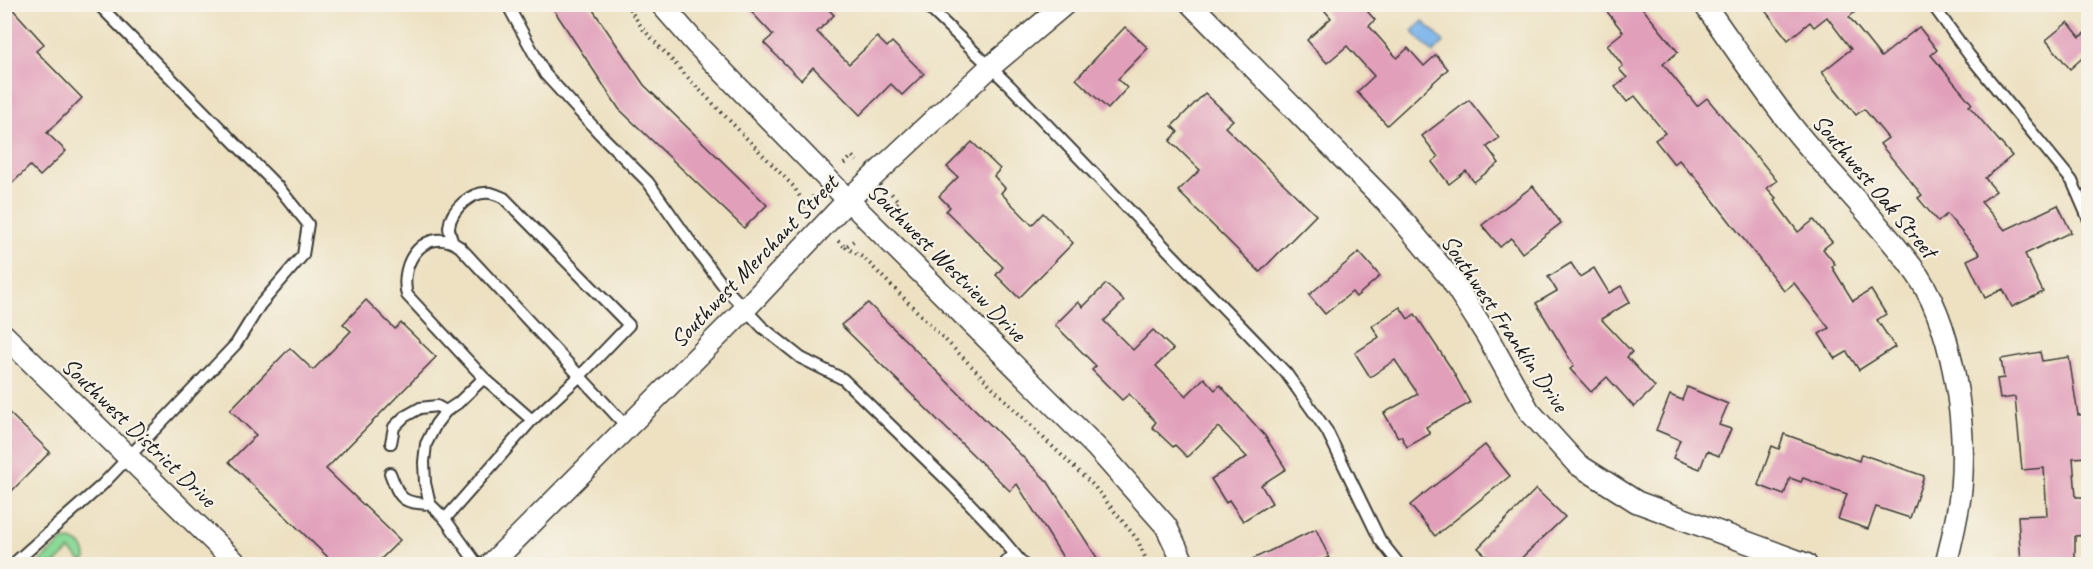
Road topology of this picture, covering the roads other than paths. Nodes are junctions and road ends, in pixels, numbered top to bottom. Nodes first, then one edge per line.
1 (98, 4) edge
2 (507, 4) edge
3 (661, 4) edge
4 (925, 4) edge
5 (1065, 4) edge
6 (1191, 4) edge
7 (1704, 4) edge
8 (1932, 4) edge
9 (989, 68) junction
10 (848, 200) junction
11 (2088, 218) edge
12 (452, 241) junction
13 (745, 309) junction
14 (4, 335) edge
15 (580, 376) junction
16 (484, 378) junction
17 (446, 411) junction
18 (532, 420) junction
19 (627, 427) junction
20 (391, 443) dead end
21 (129, 456) junction
22 (390, 473) dead end
23 (430, 504) junction
24 (445, 519) junction
25 (1014, 554) junction
26 (13, 564) edge
27 (237, 564) edge
28 (477, 564) edge
29 (491, 564) edge
30 (1004, 564) edge
31 (1023, 564) edge
32 (1184, 564) edge
33 (1399, 564) edge
34 (1806, 564) edge
35 (1946, 564) edge

1 - 21 lane
2 - 13 lane
3 - 10 street, Southwest Westview Drive
4 - 9 lane
5 - 9 street, Southwest Merchant Street
6 - 34 street, Southwest Franklin Drive
7 - 35 street, Southwest Oak Street
8 - 11 lane
9 - 10 street, Southwest Merchant Street
9 - 33 lane
10 - 13 street, Southwest Merchant Street
10 - 32 street, Southwest Westview Drive
12 - 15 lane
12 - 15 lane
12 - 16 lane
13 - 19 street, Southwest Merchant Street
13 - 25 lane
14 - 21 street, Southwest District Drive
15 - 18 lane
15 - 19 lane
16 - 17 lane
16 - 18 lane
17 - 20 lane
17 - 23 lane
18 - 24 lane
19 - 29 street, Southwest Merchant Street
21 - 26 lane
21 - 27 street, Southwest District Drive
22 - 23 lane
23 - 24 lane
24 - 28 lane
25 - 30 lane
25 - 31 lane

